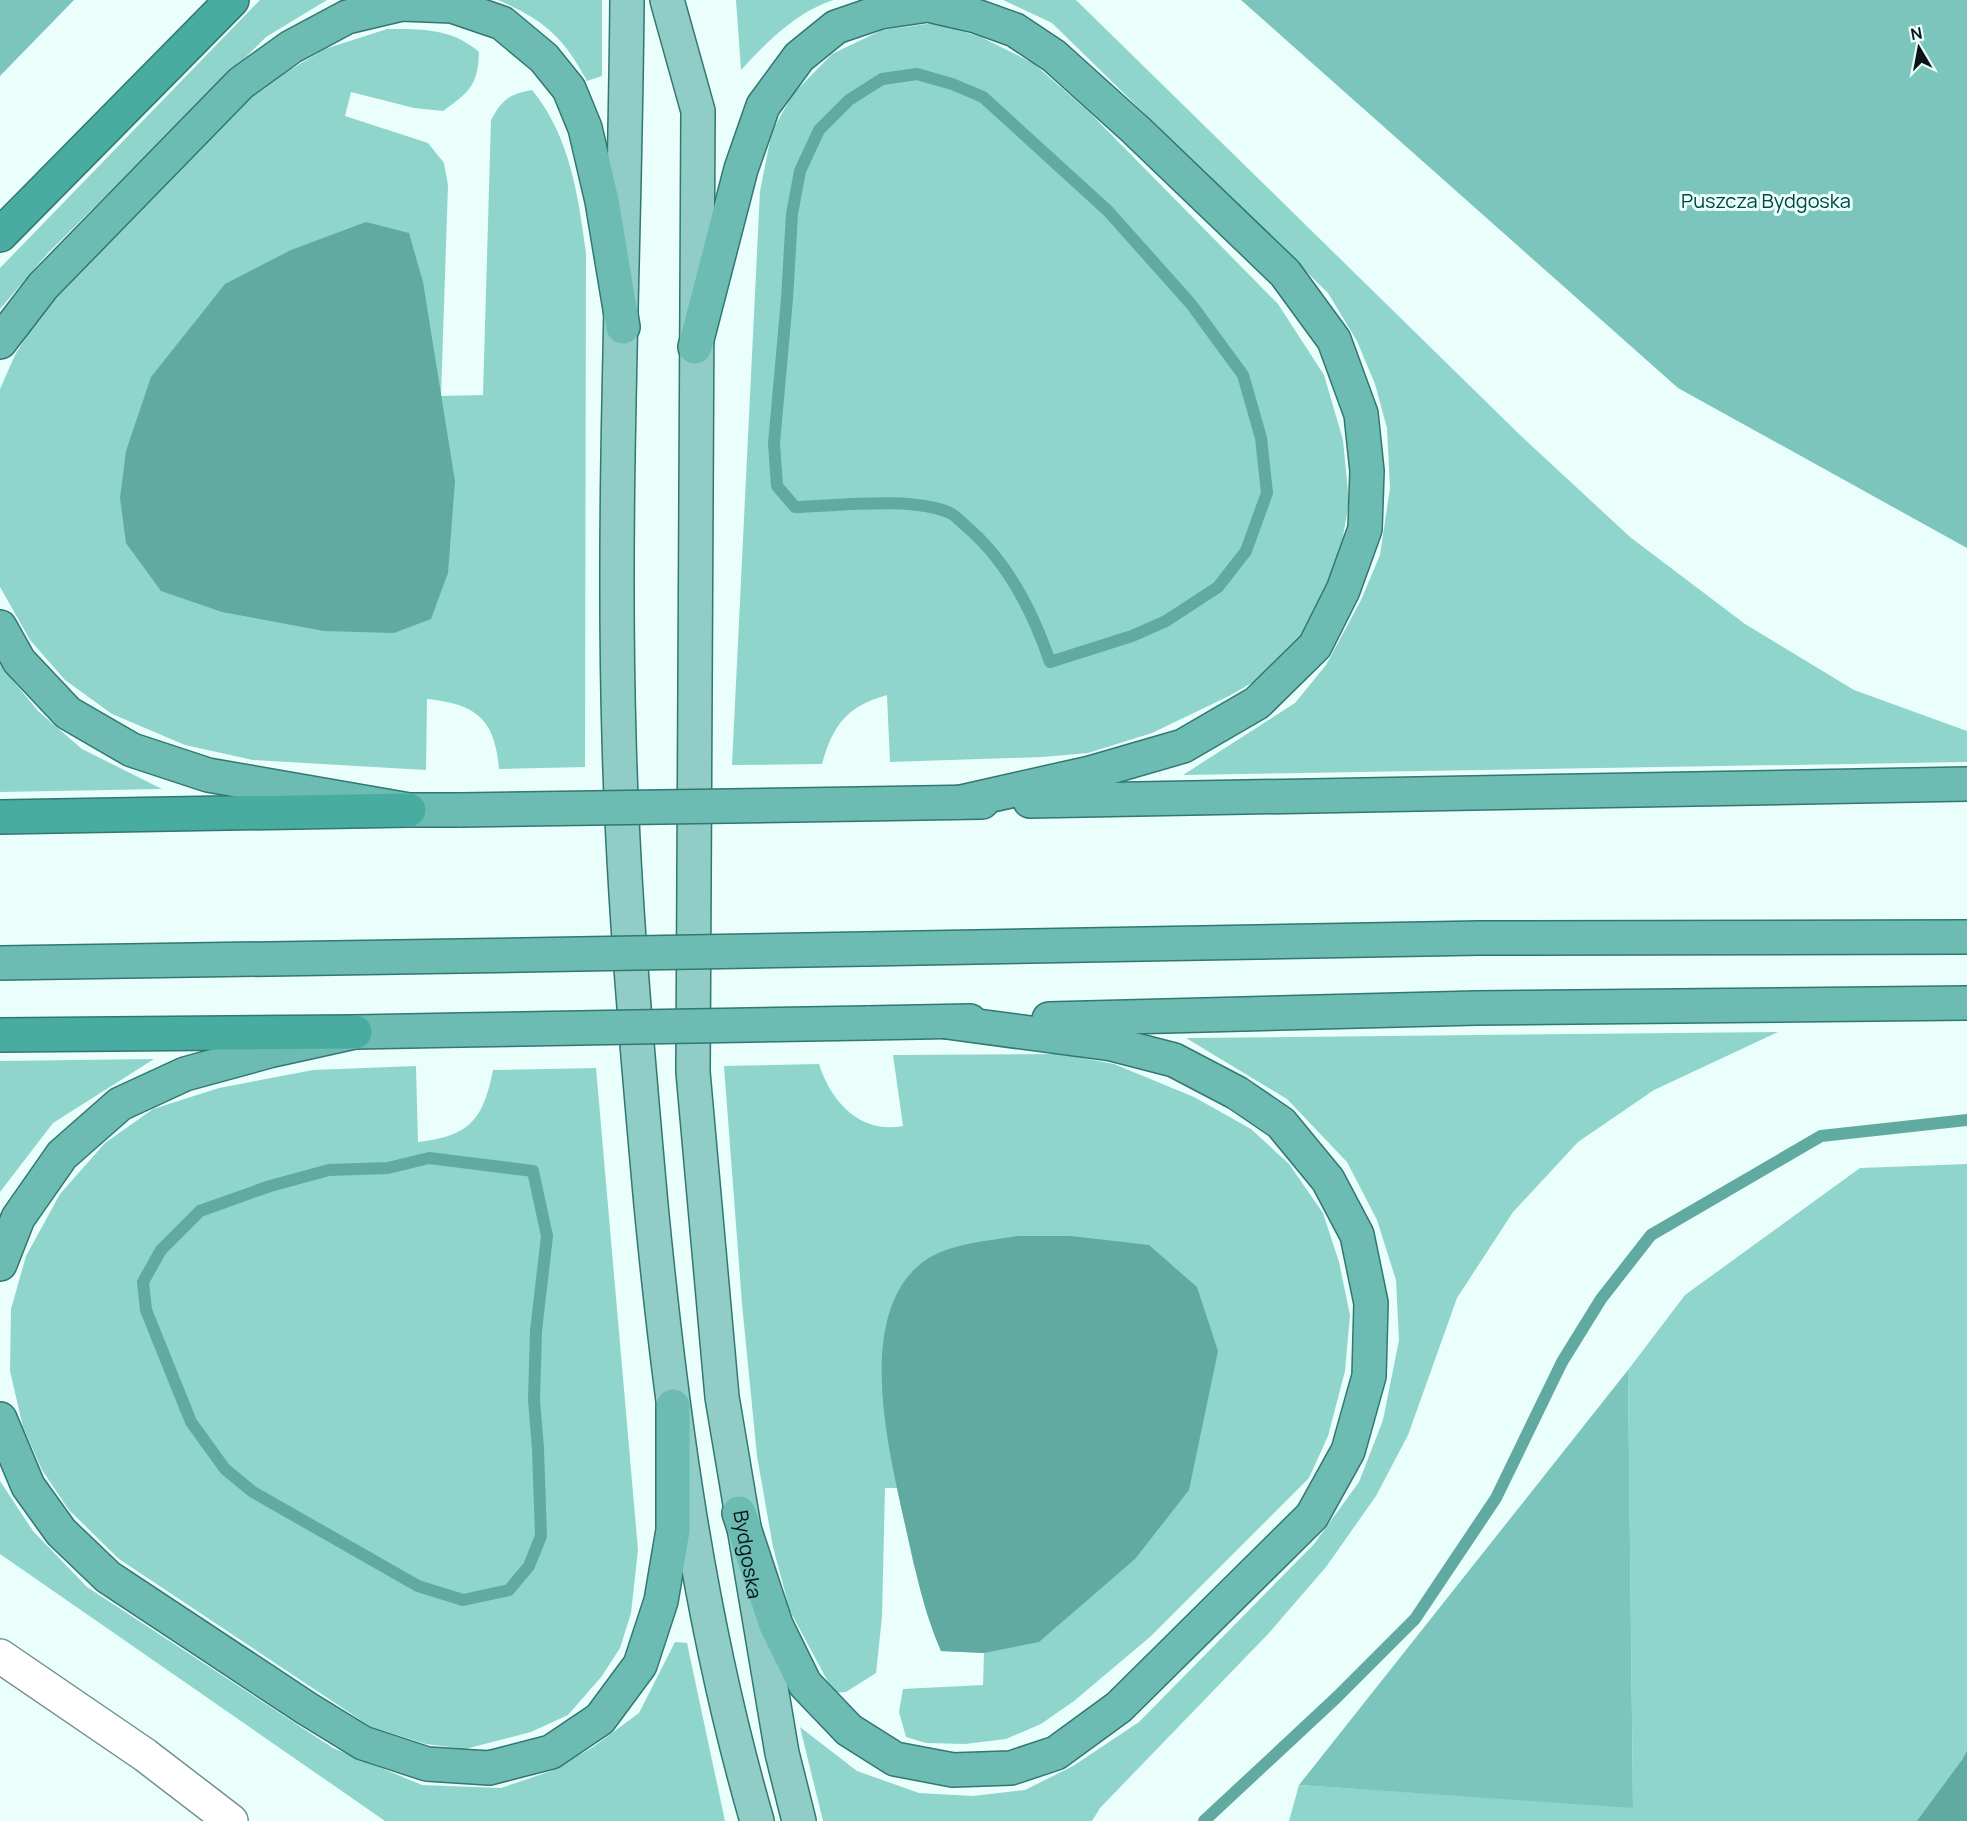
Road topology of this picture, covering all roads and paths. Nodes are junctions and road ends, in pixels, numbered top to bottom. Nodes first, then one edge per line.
1 (232, 0) edge
2 (627, 0) edge
3 (667, 0) edge
4 (0, 235) edge
5 (622, 327) junction
6 (0, 342) edge
7 (695, 347) junction
8 (0, 627) edge
9 (1967, 784) edge
10 (961, 802) junction
11 (409, 810) junction
12 (0, 817) edge
13 (1967, 937) edge
14 (0, 963) edge
15 (1967, 1003) edge
16 (947, 1022) junction
17 (355, 1032) junction
18 (0, 1035) edge
19 (0, 1264) edge
20 (673, 1406) junction
21 (0, 1419) edge
22 (740, 1513) junction
23 (0, 1656) edge
24 (231, 1821) edge
25 (758, 1821) edge
26 (799, 1821) edge

1 - 4 highway
2 - 5 main road
3 - 7 main road, Bydgoska
5 - 6 highway
5 - 20 main road
7 - 10 highway
7 - 22 main road, Bydgoska
8 - 11 highway
9 - 10 highway
10 - 11 highway, bridge
11 - 12 highway
13 - 14 highway, bridge
15 - 16 highway
16 - 17 highway, bridge
16 - 22 highway
17 - 18 highway
17 - 19 highway
20 - 21 highway
20 - 25 main road
22 - 26 main road, Bydgoska
23 - 24 street

